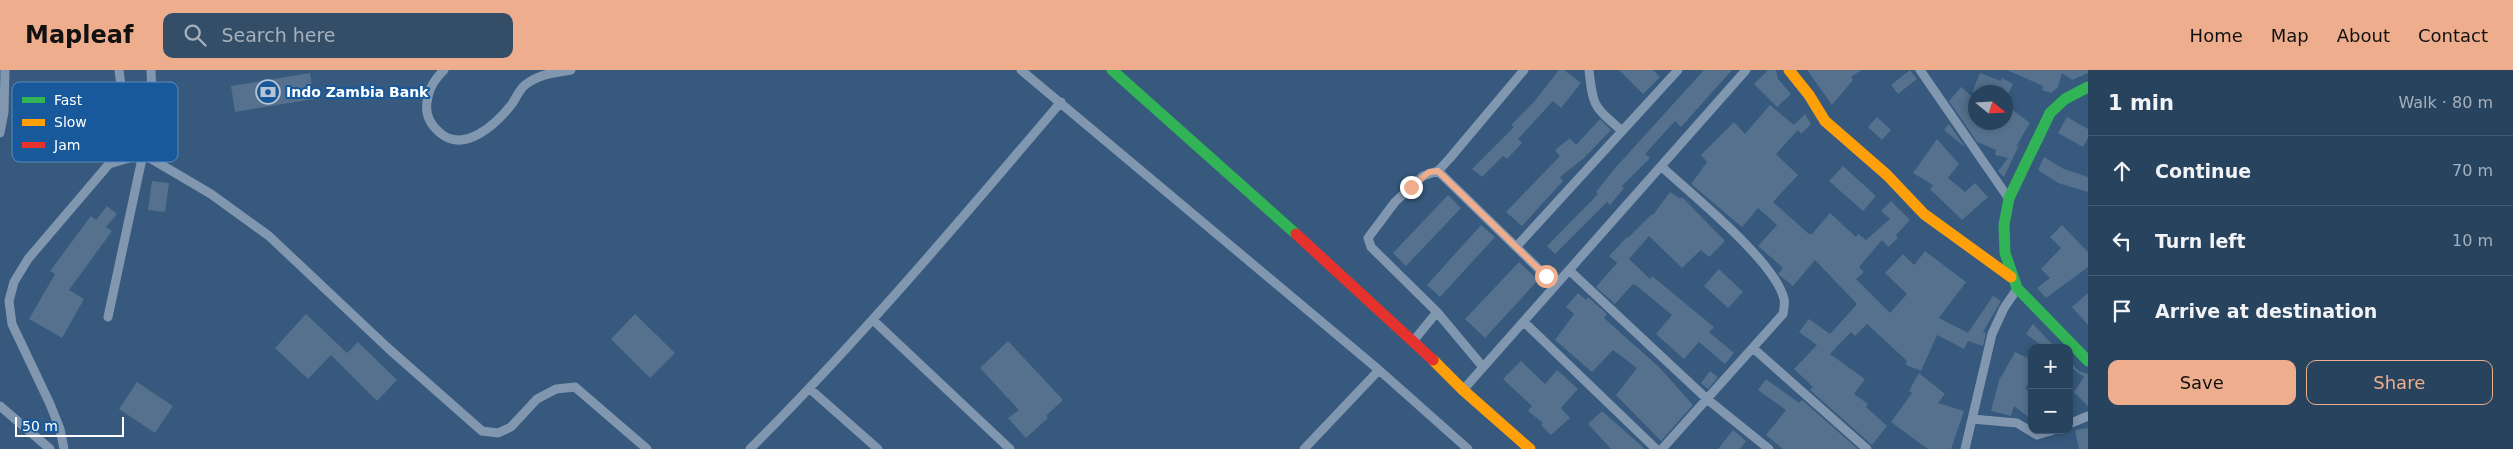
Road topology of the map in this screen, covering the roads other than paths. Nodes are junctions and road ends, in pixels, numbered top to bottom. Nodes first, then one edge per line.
1 (5, 70) edge
2 (444, 70) edge
3 (571, 70) edge
4 (1021, 70) edge
5 (1112, 70) edge
6 (1524, 70) edge
7 (1588, 70) edge
8 (1678, 70) edge
9 (1746, 70) edge
10 (1789, 70) edge
11 (1920, 70) edge
12 (2088, 87) edge
13 (1061, 102) junction
14 (1622, 131) junction
15 (0, 133) edge
16 (116, 162) edge
17 (141, 162) edge
18 (157, 162) edge
19 (1662, 167) junction
20 (1438, 171) junction
21 (2009, 198) junction
22 (1516, 247) junction
23 (1570, 271) junction
24 (1546, 276) dead end
25 (2011, 276) junction
26 (2017, 288) junction
27 (1437, 312) junction
28 (108, 317) dead end
29 (873, 320) junction
30 (1524, 322) junction
31 (1414, 340) junction
32 (1753, 348) junction
33 (2088, 361) edge
34 (1483, 367) junction
35 (1379, 370) junction
36 (810, 389) junction
37 (1462, 390) junction
38 (1707, 399) junction
39 (0, 406) edge
40 (2088, 416) edge
41 (1972, 419) junction
42 (2073, 422) edge
43 (2028, 429) edge
44 (50, 449) edge
45 (64, 449) edge
46 (647, 449) edge
47 (750, 449) edge
48 (878, 449) edge
49 (1010, 449) edge
50 (1304, 449) edge
51 (1468, 449) edge
52 (1530, 449) edge
53 (1656, 449) edge
54 (1662, 449) edge
55 (1769, 449) edge
56 (1866, 449) edge
57 (1965, 449) edge

1 - 15 lane
2 - 3 lane
4 - 13 lane
5 - 31 street
6 - 20 lane
7 - 14 lane
8 - 14 lane
9 - 19 lane
10 - 25 street
11 - 21 lane
12 - 21 street
13 - 29 lane
13 - 35 lane
14 - 22 lane
16 - 45 lane
17 - 28 lane
18 - 46 lane
19 - 23 lane
19 - 32 lane
20 - 22 lane
20 - 27 lane
21 - 25 street
22 - 24 lane
23 - 30 lane
23 - 38 lane
25 - 26 street
26 - 33 street
26 - 41 lane
27 - 31 lane
27 - 34 lane
29 - 36 lane
29 - 49 lane
30 - 34 lane
30 - 53 lane
31 - 37 street
32 - 38 lane
32 - 56 lane
34 - 37 lane
35 - 50 lane
35 - 51 lane
36 - 47 lane
36 - 48 lane
37 - 52 street
38 - 54 lane
38 - 55 lane
39 - 44 lane
40 - 42 lane
41 - 43 lane
41 - 57 lane

